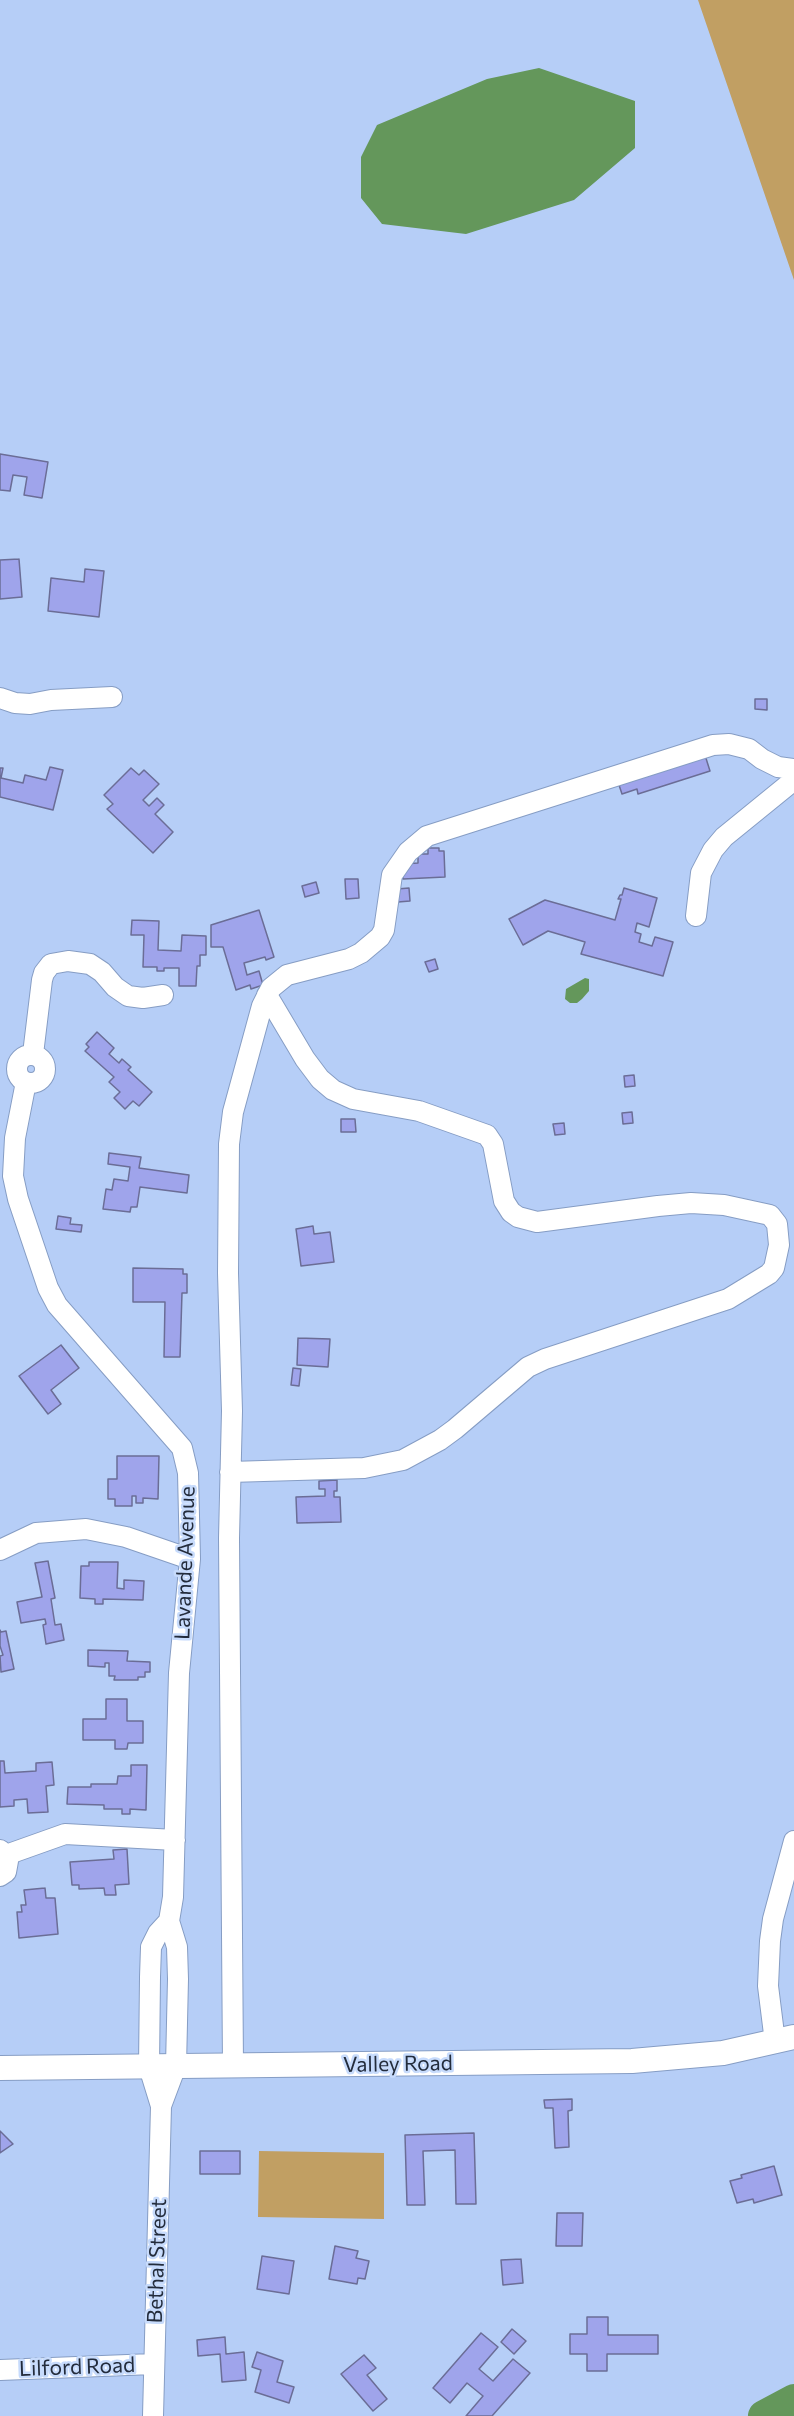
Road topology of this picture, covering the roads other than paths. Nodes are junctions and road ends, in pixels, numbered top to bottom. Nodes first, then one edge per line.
1 (112, 697) dead end
2 (0, 698) edge
3 (794, 769) edge
4 (794, 780) edge
5 (696, 916) dead end
6 (267, 994) junction
7 (163, 995) dead end
8 (230, 1473) junction
9 (0, 1550) edge
10 (190, 1559) junction
11 (175, 1840) junction
12 (794, 1841) edge
13 (3, 1852) edge
14 (0, 1876) edge
15 (169, 1921) junction
16 (178, 2002) junction
17 (149, 2011) junction
18 (784, 2040) edge
19 (176, 2066) junction
20 (233, 2066) junction
21 (148, 2067) junction
22 (0, 2068) edge
23 (161, 2106) junction
24 (153, 2364) junction
25 (0, 2370) edge
26 (153, 2416) edge

1 - 2 street
3 - 6 street
4 - 5 street
6 - 8 street
6 - 8 street
7 - 10 street, Lavande Avenue
8 - 20 street
9 - 10 street
10 - 11 street, Lavande Avenue
11 - 13 street
11 - 15 street, Lavande Avenue
12 - 18 street
13 - 14 street
15 - 16 street, Lavande Avenue
15 - 17 street, Lavande Avenue
16 - 17 street
16 - 19 street, Lavande Avenue
17 - 21 street, Lavande Avenue
18 - 20 street, Valley Road
19 - 20 street, Valley Road
19 - 21 street, Valley Road
19 - 23 street, Bethal Street
21 - 22 street, Valley Road
21 - 23 street, Bethal Street
23 - 24 street, Bethal Street
24 - 25 street, Lilford Road
24 - 26 street, Bethal Street

